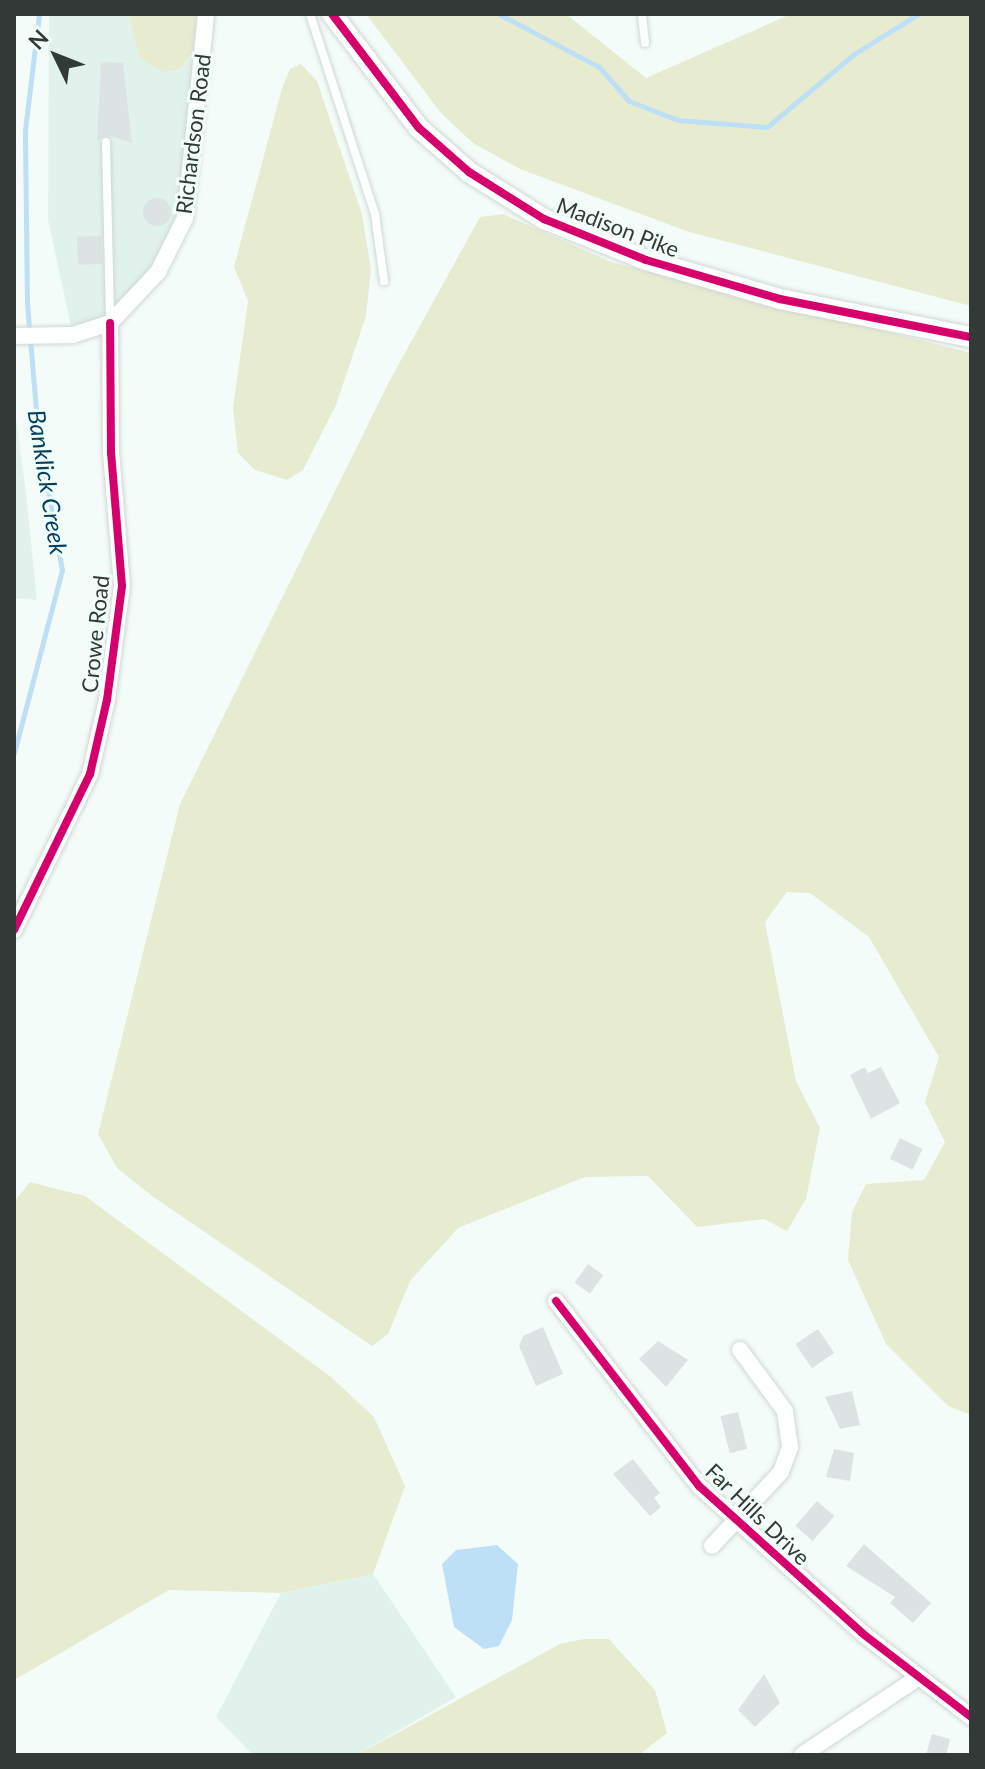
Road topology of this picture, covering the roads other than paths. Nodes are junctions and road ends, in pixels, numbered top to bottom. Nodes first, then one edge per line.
1 (206, 14) edge
2 (310, 14) edge
3 (332, 14) edge
4 (642, 14) edge
5 (645, 43) dead end
6 (106, 142) dead end
7 (384, 281) dead end
8 (110, 323) junction
9 (14, 336) edge
10 (971, 337) edge
11 (14, 930) edge
12 (556, 1301) dead end
13 (740, 1350) dead end
14 (737, 1523) junction
15 (712, 1546) dead end
16 (916, 1679) junction
17 (971, 1717) edge
18 (802, 1755) edge

1 - 8 street, Richardson Road
2 - 7 lane
3 - 10 street, Madison Pike
4 - 5 lane
6 - 8 lane
8 - 9 street, Richardson Road
8 - 11 street, Crowe Road
12 - 14 street, Far Hills Drive
13 - 14 street
14 - 15 street
14 - 16 street, Far Hills Drive
16 - 17 street, Far Hills Drive
16 - 18 street

